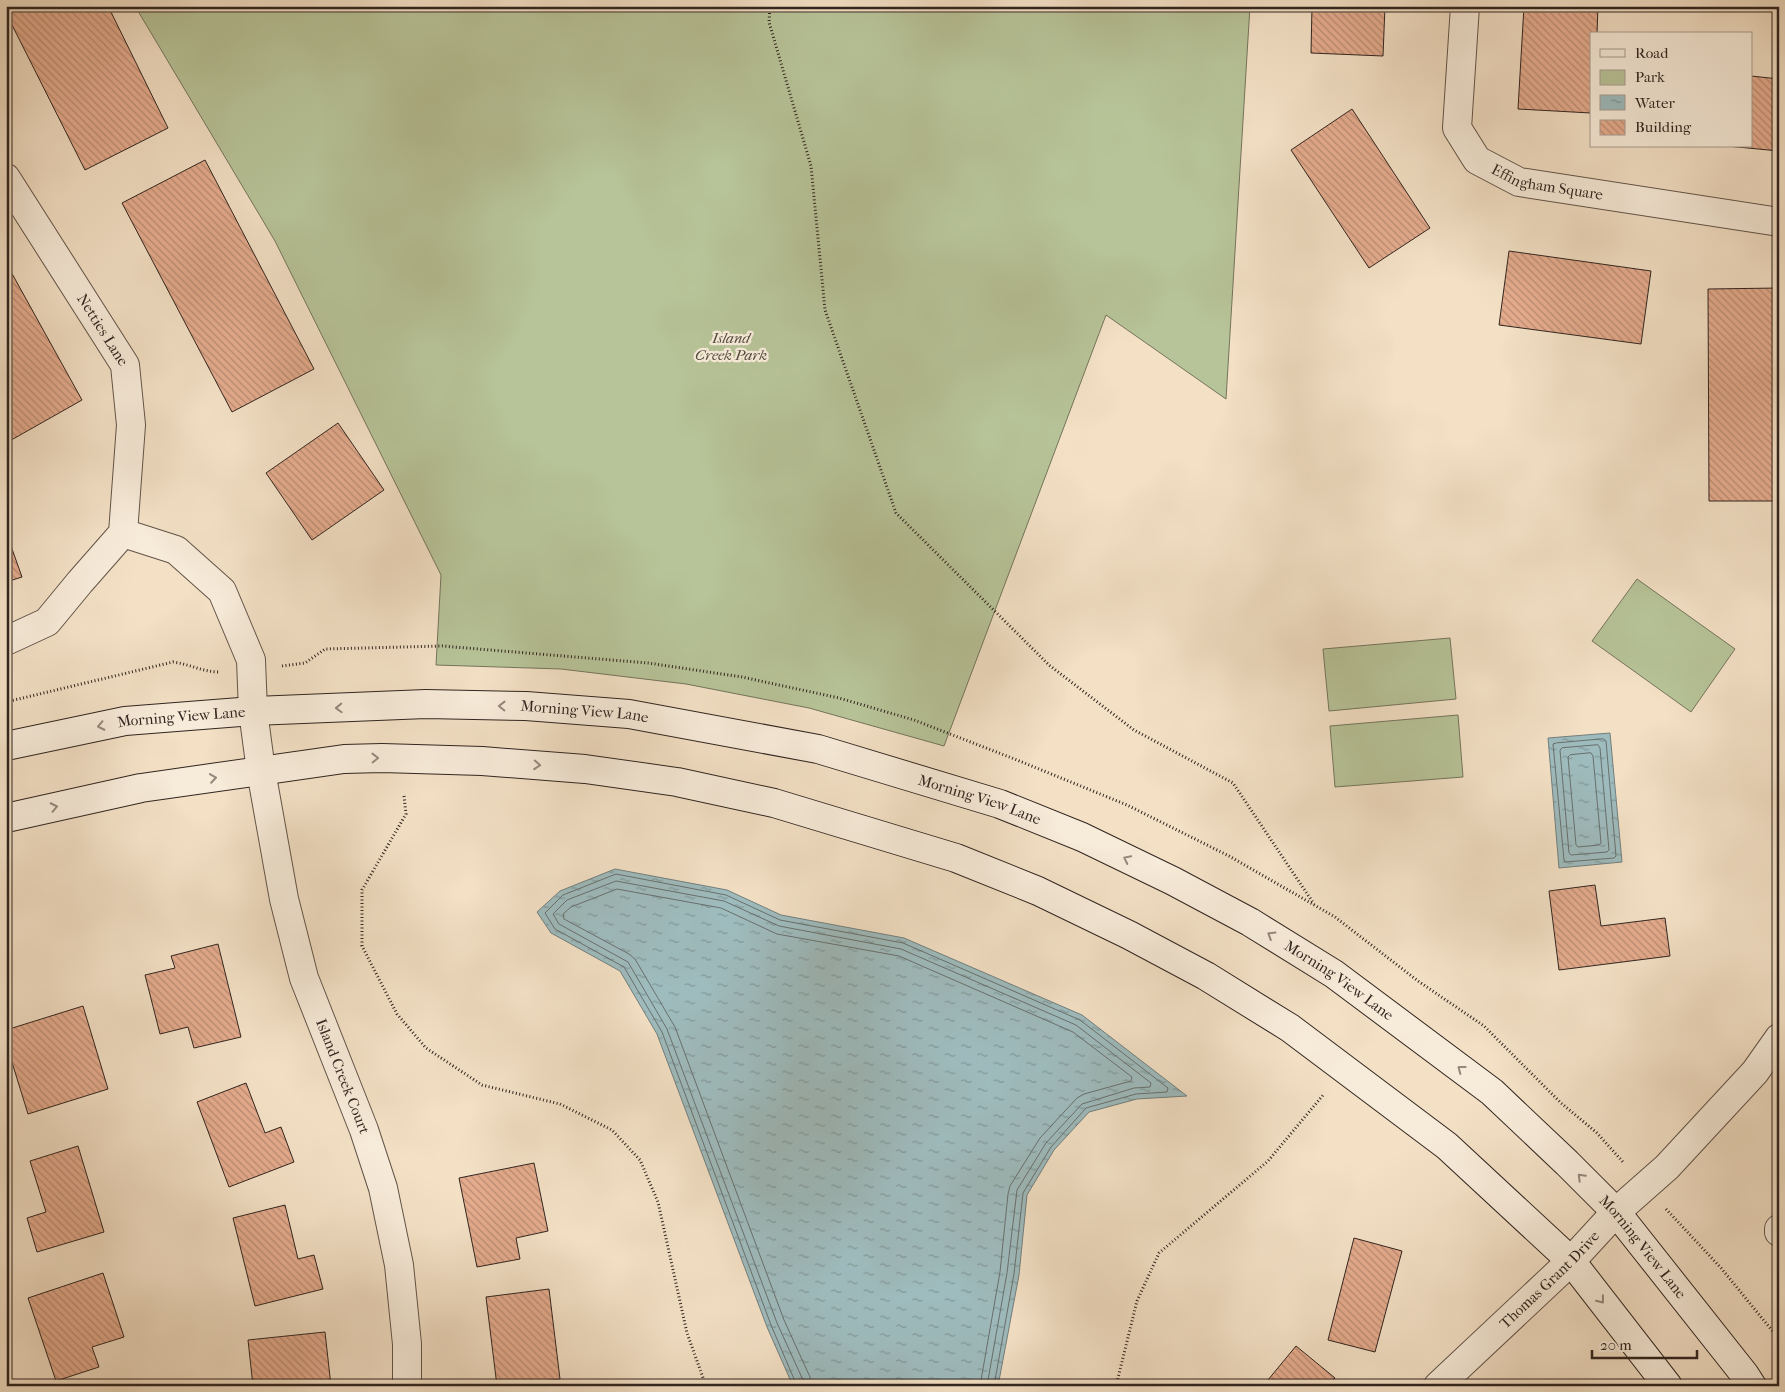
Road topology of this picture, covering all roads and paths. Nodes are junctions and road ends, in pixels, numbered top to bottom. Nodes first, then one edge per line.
1 (770, 6) edge
2 (1465, 6) edge
3 (6, 178) edge
4 (1779, 222) edge
5 (123, 533) junction
6 (6, 641) edge
7 (253, 711) junction
8 (6, 746) edge
9 (261, 771) junction
10 (404, 796) dead end
11 (6, 818) edge
12 (1316, 906) dead end
13 (1779, 1038) edge
14 (1324, 1094) dead end
15 (1616, 1212) junction
16 (1570, 1261) junction
17 (407, 1386) edge
18 (706, 1386) edge
19 (1116, 1386) edge
20 (1438, 1386) edge
21 (1668, 1386) edge
22 (1752, 1386) edge

1 - 12 path
2 - 4 street, Effingham Square
3 - 5 street, Netties Lane
5 - 6 street
5 - 7 street
7 -> 8 street, Morning View Lane
7 - 9 street, Island Creek Court
15 -> 7 street, Morning View Lane
11 -> 9 street
9 -> 16 street
9 - 17 street, Island Creek Court
10 - 18 path
13 - 15 street, Thomas Grant Drive
14 - 19 path
15 - 16 street, Thomas Grant Drive
15 - 22 street, Morning View Lane
16 - 20 street, Thomas Grant Drive
16 -> 21 street

